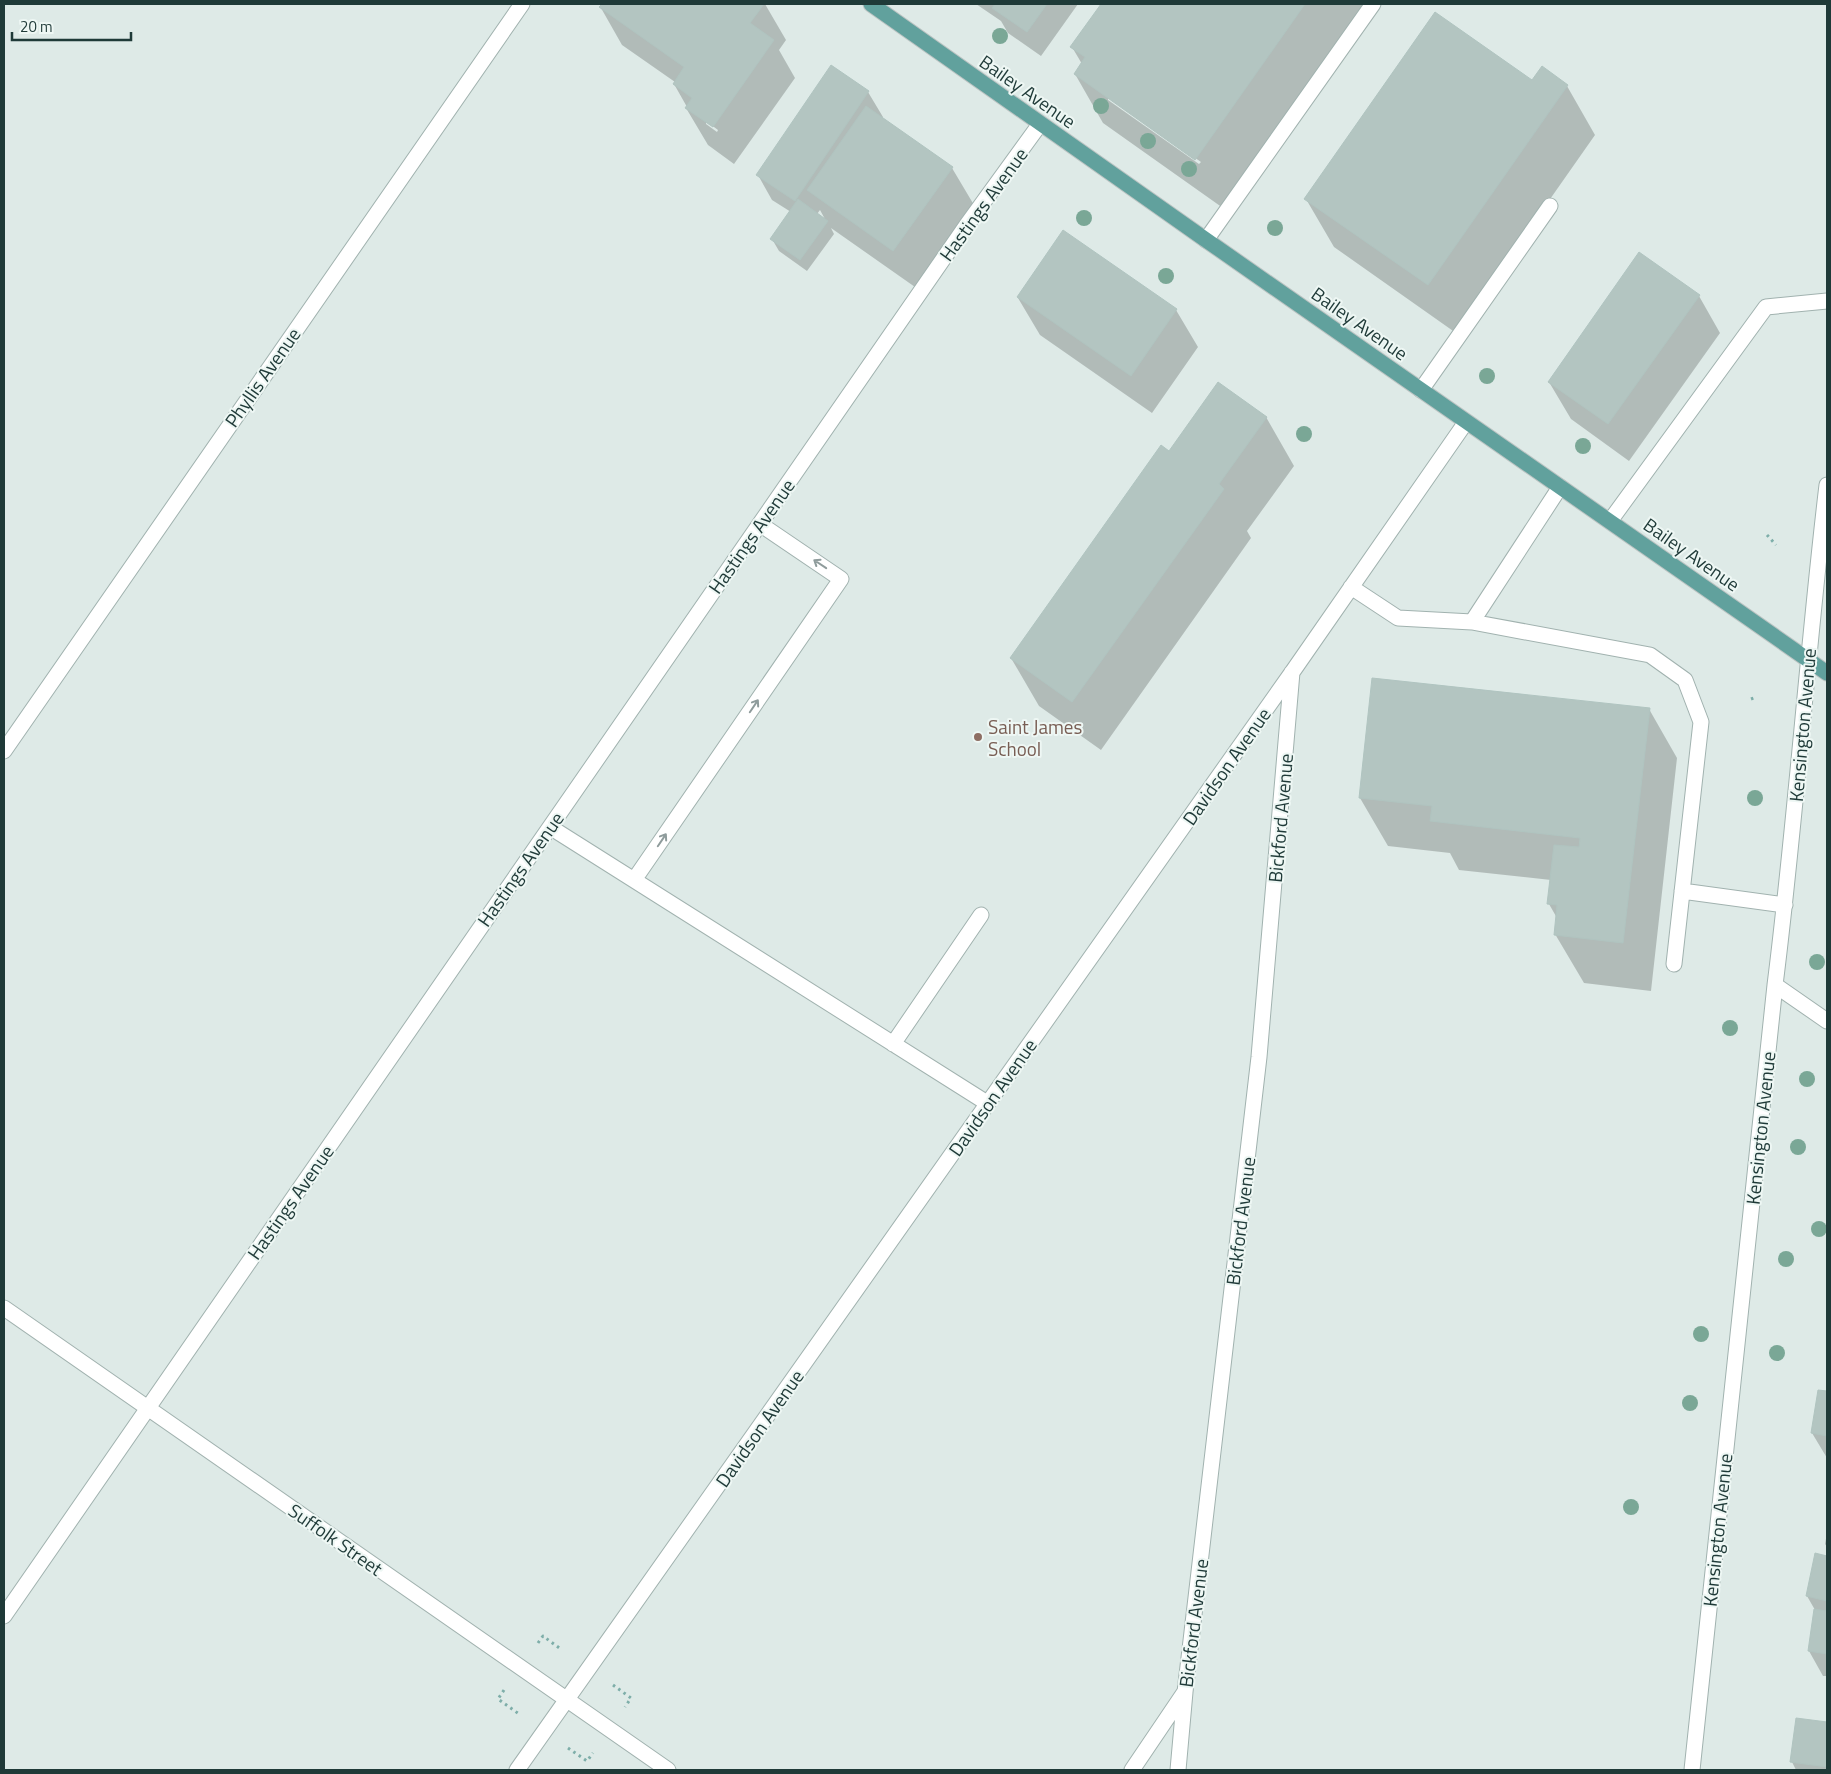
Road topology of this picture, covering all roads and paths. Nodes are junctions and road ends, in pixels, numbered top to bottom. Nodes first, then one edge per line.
1 (522, 4) edge
2 (871, 4) edge
3 (1373, 4) edge
4 (1040, 124) junction
5 (1550, 206) dead end
6 (1206, 240) junction
7 (1827, 301) edge
8 (1421, 390) junction
9 (1466, 422) junction
10 (1827, 485) edge
11 (1560, 487) junction
12 (1610, 521) junction
13 (760, 524) junction
14 (1767, 535) dead end
15 (1776, 545) dead end
16 (1351, 587) junction
17 (1472, 622) junction
18 (1808, 660) junction
19 (1292, 671) junction
20 (1827, 673) edge
21 (1756, 697) dead end
22 (1751, 699) dead end
23 (4, 751) edge
24 (550, 827) junction
25 (634, 880) junction
26 (1682, 891) junction
27 (1785, 905) junction
28 (981, 915) dead end
29 (1674, 964) dead end
30 (1775, 986) junction
31 (1827, 1021) edge
32 (893, 1044) junction
33 (987, 1103) junction
34 (4, 1308) edge
35 (148, 1408) junction
36 (4, 1616) edge
37 (536, 1646) dead end
38 (562, 1650) dead end
39 (612, 1685) dead end
40 (506, 1688) dead end
41 (1185, 1692) junction
42 (631, 1698) dead end
43 (567, 1700) junction
44 (519, 1714) dead end
45 (565, 1746) dead end
46 (595, 1750) dead end
47 (517, 1770) edge
48 (668, 1770) edge
49 (1132, 1770) edge
50 (1178, 1770) edge
51 (1692, 1770) edge

1 - 23 street, Phyllis Avenue
2 - 4 main road, Bailey Avenue
3 - 6 street
4 - 6 main road, Bailey Avenue
4 - 13 street, Hastings Avenue
5 - 8 street
6 - 8 main road, Bailey Avenue
7 - 12 street
8 - 9 main road, Bailey Avenue
9 - 11 main road, Bailey Avenue
9 - 16 street, Davidson Avenue
10 - 18 street, Kensington Avenue
11 - 12 main road, Bailey Avenue
11 - 17 street
12 - 18 main road, Bailey Avenue
13 - 24 street, Hastings Avenue
25 -> 13 street
14 - 15 path
16 - 17 street
16 - 19 street, Davidson Avenue
17 - 26 street
18 - 20 main road, Bailey Avenue
18 - 27 street, Kensington Avenue
19 - 33 street, Davidson Avenue
19 - 41 street, Bickford Avenue
21 - 22 path
24 - 25 street
24 - 35 street, Hastings Avenue
25 - 32 street
26 - 27 street
26 - 29 street
27 - 30 street, Kensington Avenue
28 - 32 street
30 - 31 street
30 - 51 street, Kensington Avenue
32 - 33 street
33 - 43 street, Davidson Avenue
34 - 35 street, Suffolk Street
35 - 36 street, Hastings Avenue
35 - 43 street, Suffolk Street
37 - 38 path
39 - 42 path
40 - 44 path
41 - 49 street
41 - 50 street, Bickford Avenue
43 - 47 street, Davidson Avenue
43 - 48 street, Suffolk Street
45 - 46 path

